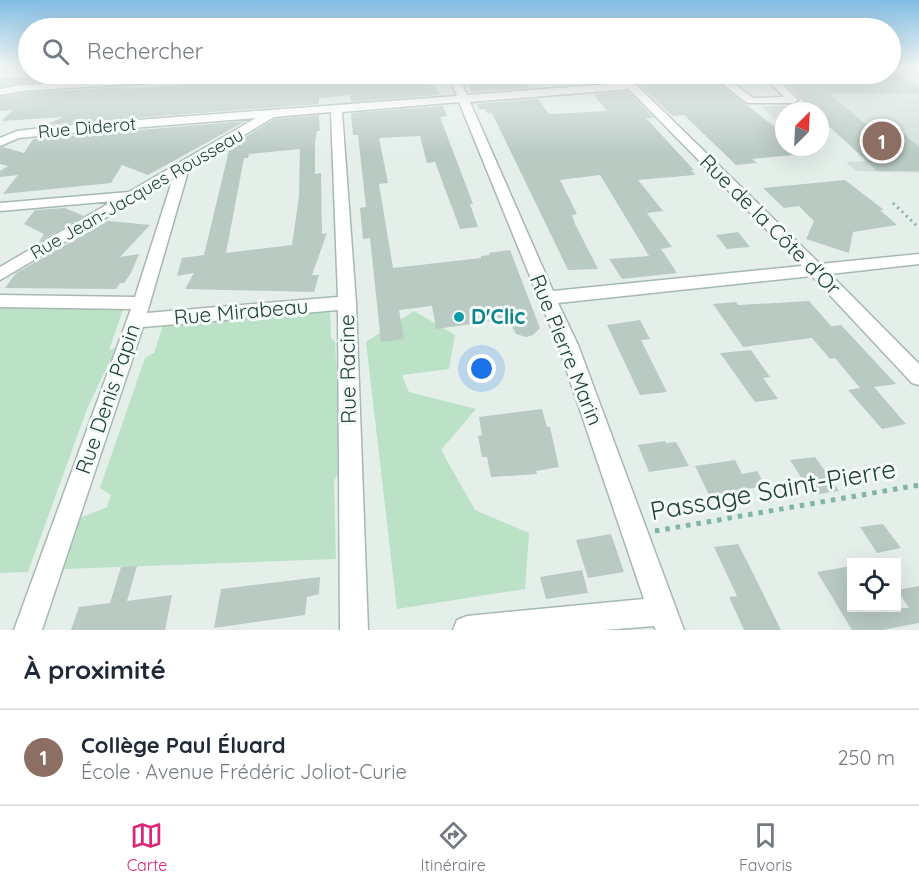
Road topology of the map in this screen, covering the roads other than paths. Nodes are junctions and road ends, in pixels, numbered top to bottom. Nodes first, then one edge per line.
1 (497, 96) edge
2 (641, 96) edge
3 (746, 96) edge
4 (789, 96) edge
5 (463, 99) junction
6 (336, 107) junction
7 (274, 113) junction
8 (0, 130) edge
9 (23, 134) junction
10 (0, 142) edge
11 (183, 167) junction
12 (133, 196) junction
13 (0, 207) edge
14 (919, 259) edge
15 (815, 270) junction
16 (0, 274) edge
17 (548, 298) junction
18 (0, 301) edge
19 (142, 303) junction
20 (346, 303) junction
21 (136, 321) junction
22 (919, 377) edge
23 (667, 621) edge
24 (28, 630) edge
25 (354, 630) edge
26 (467, 630) edge

1 - 5 street, Rue Diderot
2 - 15 street, Rue de la Côte d'Or
3 - 4 street
5 - 6 street, Rue Diderot
5 - 17 street, Rue Pierre Marin
6 - 7 street, Rue Diderot
6 - 20 street, Rue Racine
7 - 9 street, Rue Diderot
7 - 11 street, Rue Jean-Jacques Rousseau
8 - 9 street
9 - 10 street, Rue Diderot
11 - 12 street, Rue Jean-Jacques Rousseau
11 - 19 street, Rue Denis Papin
12 - 13 street
12 - 16 street, Rue Jean-Jacques Rousseau
14 - 15 street
15 - 17 street
15 - 22 street, Rue de la Côte d'Or
17 - 23 street, Rue Pierre Marin
18 - 19 street, Rue Mirabeau
19 - 21 street, Rue Denis Papin
20 - 21 street, Rue Mirabeau
20 - 25 street, Rue Racine
21 - 24 street, Rue Denis Papin
23 - 26 street

